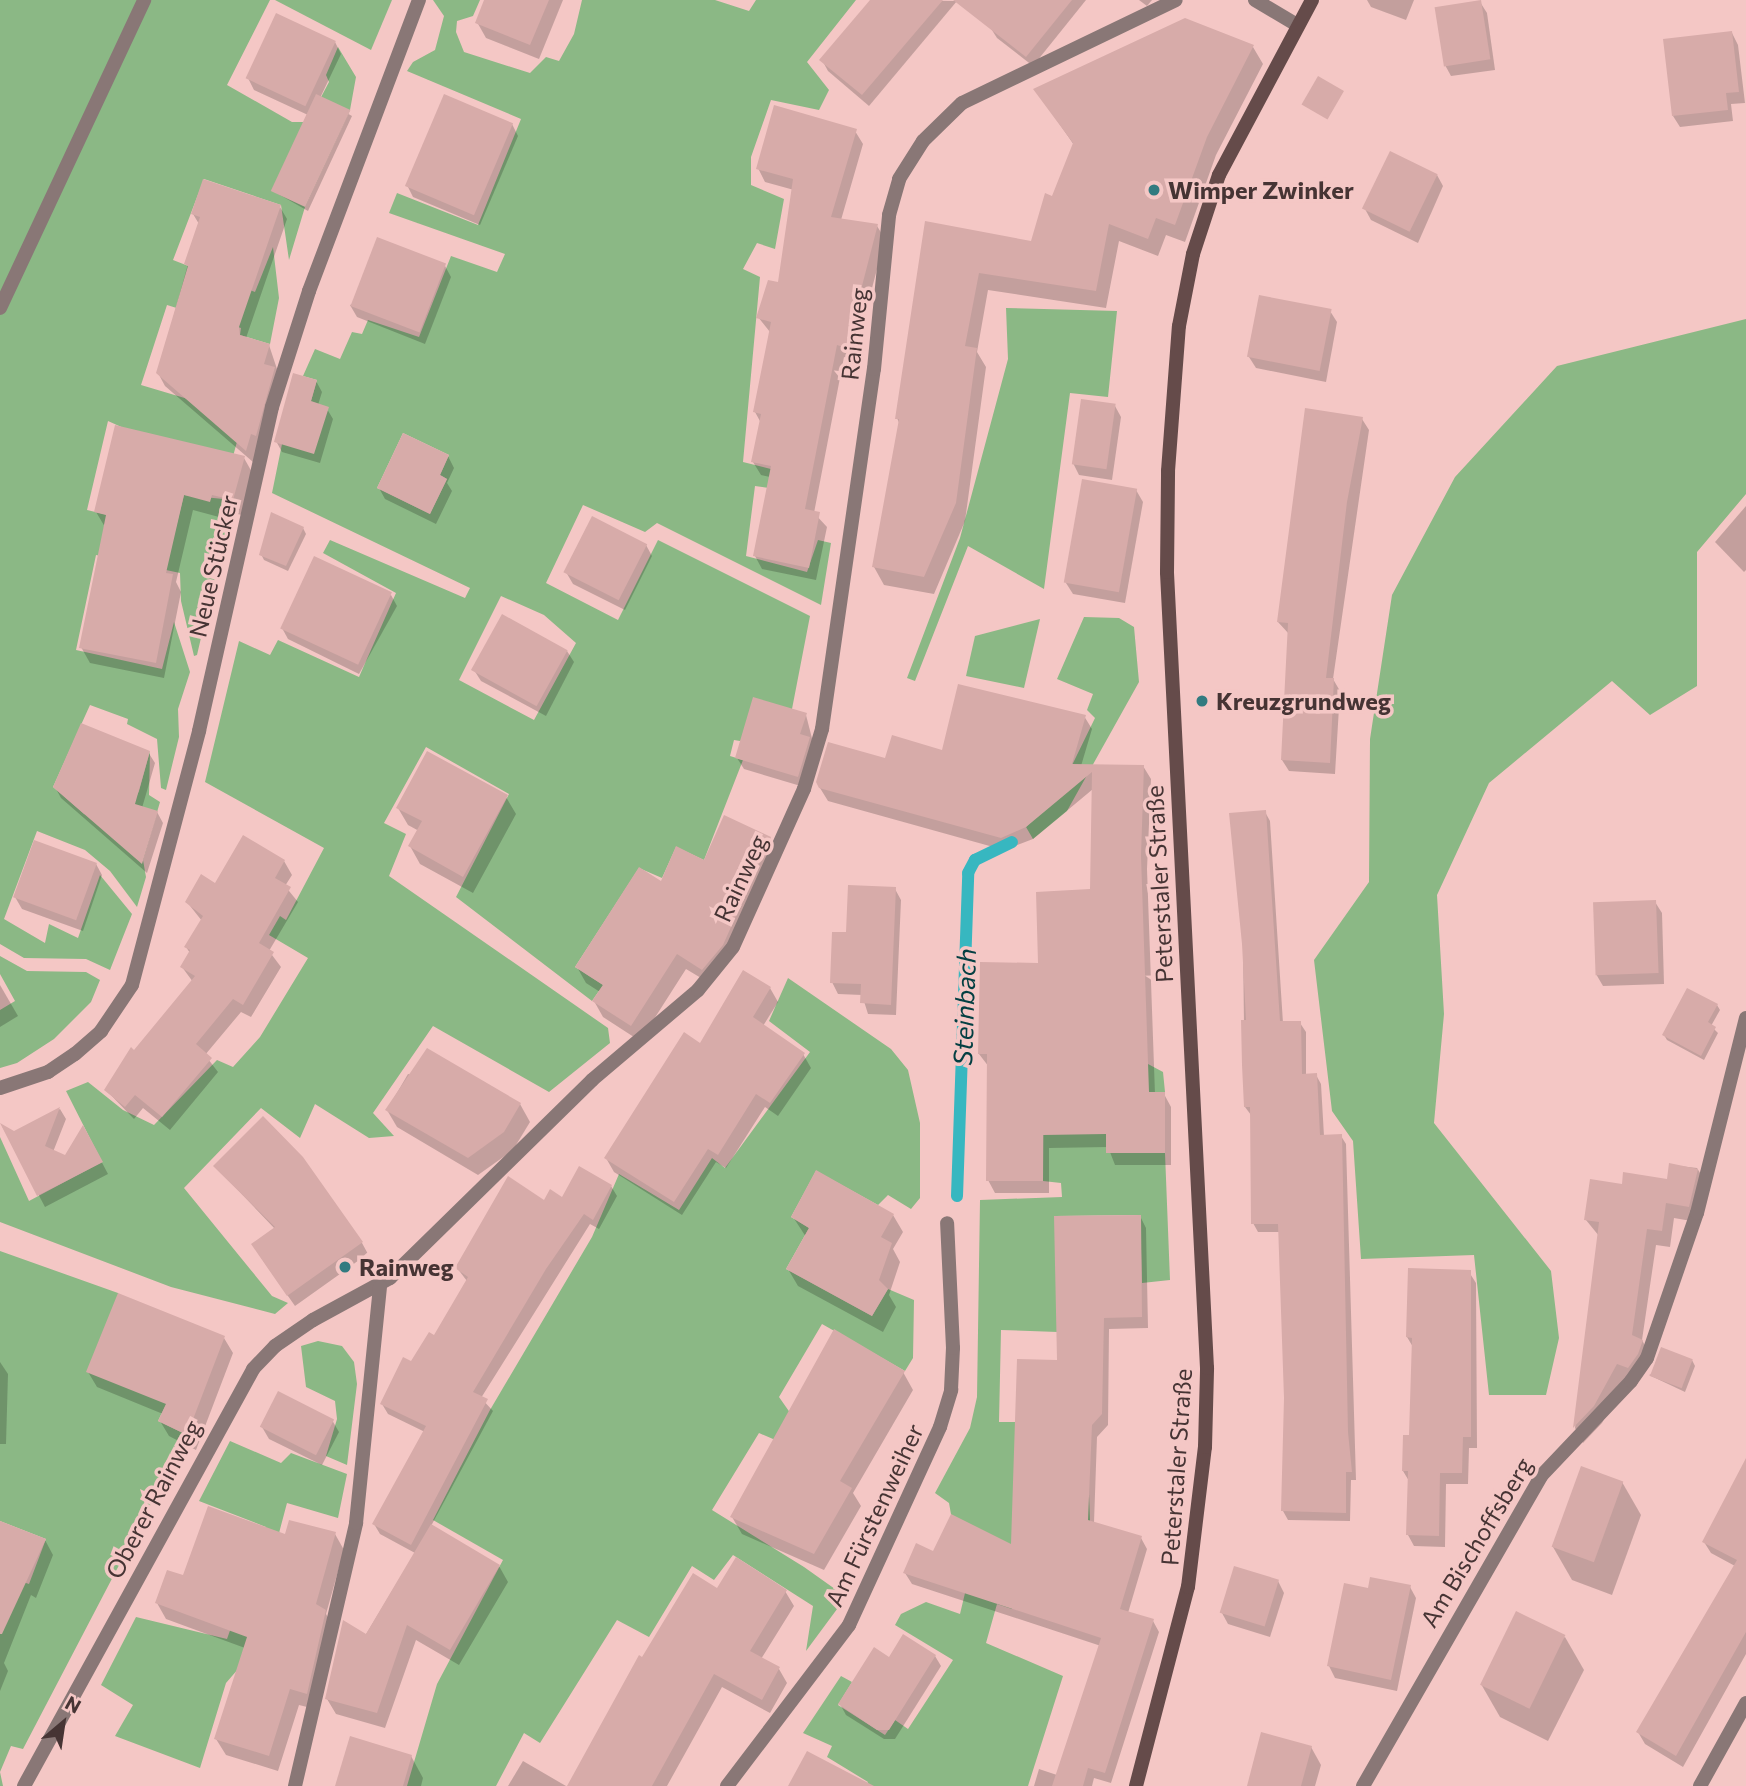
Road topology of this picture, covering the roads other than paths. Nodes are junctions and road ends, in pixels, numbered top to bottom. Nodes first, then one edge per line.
1 (144, 0) edge
2 (419, 0) edge
3 (1176, 0) edge
4 (1255, 0) edge
5 (1312, 0) edge
6 (1297, 25) junction
7 (0, 308) edge
8 (1746, 1018) edge
9 (0, 1088) edge
10 (947, 1223) dead end
11 (380, 1287) junction
12 (1746, 1703) edge
13 (24, 1786) edge
14 (295, 1786) edge
15 (727, 1786) edge
16 (1136, 1786) edge
17 (1363, 1786) edge
18 (1700, 1786) edge

1 - 7 street
2 - 9 street, Neue Stücker
3 - 11 street, Rainweg
4 - 6 street
5 - 6 main road, Peterstaler Straße
6 - 16 main road, Peterstaler Straße
8 - 17 street, Am Bischoffsberg
10 - 15 street, Am Fürstenweiher
11 - 13 street, Oberer Rainweg
11 - 14 street
12 - 18 street

